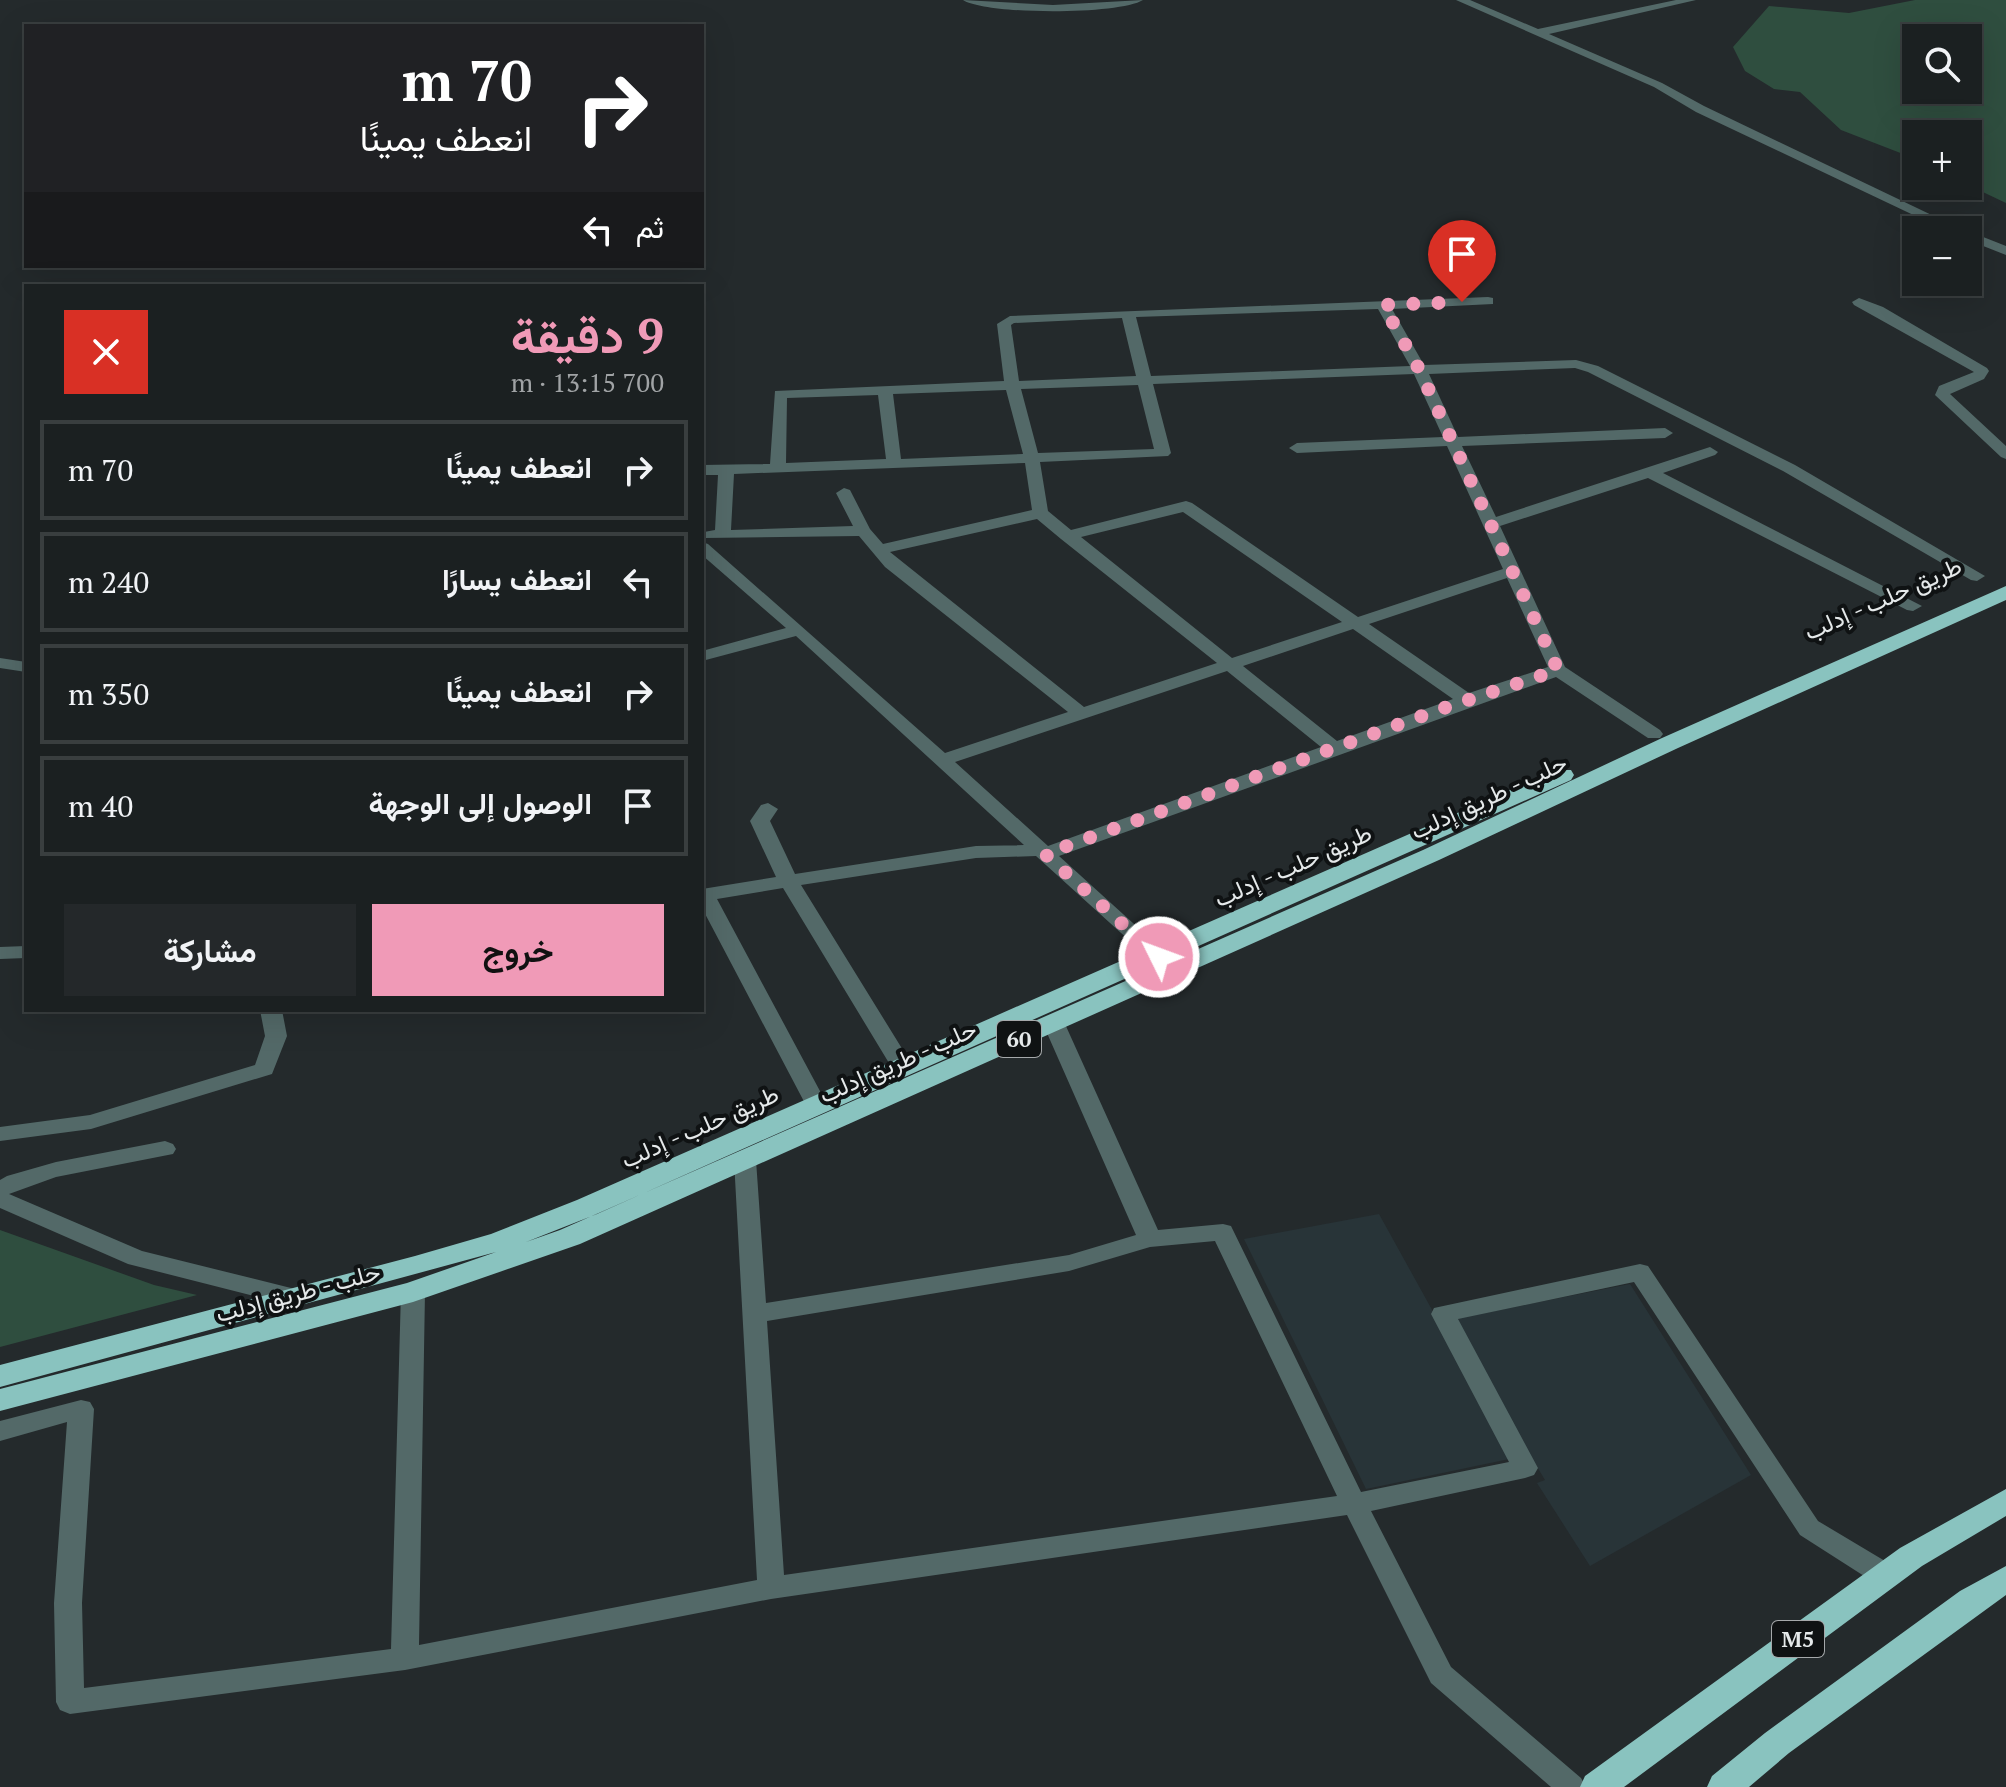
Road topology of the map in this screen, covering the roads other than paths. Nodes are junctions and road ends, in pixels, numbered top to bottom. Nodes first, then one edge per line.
1 (968, 0) edge
2 (1138, 0) edge
3 (1461, 0) edge
4 (1691, 0) edge
5 (1536, 33) junction
6 (1926, 216) edge
7 (1982, 241) edge
8 (2006, 251) edge
9 (1488, 301) dead end
10 (1859, 302) dead end
11 (1383, 305) junction
12 (1128, 314) junction
13 (1419, 369) junction
14 (1145, 380) junction
15 (1012, 385) junction
16 (885, 389) junction
17 (1665, 433) dead end
18 (1452, 442) junction
19 (1297, 448) dead end
20 (1710, 452) dead end
21 (2006, 454) edge
22 (1032, 459) junction
23 (894, 462) junction
24 (778, 467) junction
25 (704, 470) edge
26 (726, 470) junction
27 (1649, 472) junction
28 (844, 493) dead end
29 (1040, 513) junction
30 (1491, 524) junction
31 (863, 531) junction
32 (723, 534) junction
33 (704, 536) edge
34 (1067, 536) junction
35 (704, 549) edge
36 (878, 550) junction
37 (1512, 571) junction
38 (2006, 574) edge
39 (1977, 576) dead end
40 (2006, 592) edge
41 (1913, 606) dead end
42 (1355, 623) junction
43 (799, 630) junction
44 (704, 655) edge
45 (0, 663) edge
46 (1229, 665) junction
47 (24, 667) edge
48 (1558, 670) junction
49 (1467, 700) junction
50 (1082, 714) junction
51 (1662, 738) junction
52 (1334, 748) junction
53 (942, 760) junction
54 (768, 809) dead end
55 (1043, 852) junction
56 (788, 881) junction
57 (704, 895) edge
58 (704, 897) edge
59 (24, 952) edge
60 (0, 953) edge
61 (1159, 957) junction
62 (271, 1012) edge
63 (1054, 1024) junction
64 (903, 1068) junction
65 (817, 1106) junction
66 (0, 1134) edge
67 (165, 1149) dead end
68 (745, 1160) junction
69 (0, 1189) edge
70 (0, 1199) edge
71 (1150, 1239) junction
72 (413, 1292) junction
73 (294, 1297) junction
74 (754, 1314) junction
75 (0, 1376) edge
76 (0, 1400) edge
77 (0, 1431) edge
78 (2006, 1501) edge
79 (1354, 1504) junction
80 (1885, 1575) junction
81 (2006, 1579) edge
82 (771, 1588) junction
83 (405, 1659) junction
84 (1571, 1787) edge
85 (1597, 1787) edge
86 (1724, 1787) edge

1 - 2 street
3 - 5 street
4 - 5 street
5 - 6 street
7 - 8 street
9 - 11 street
10 - 21 street
11 - 12 street
11 - 13 street
12 - 14 street
12 - 15 street
13 - 14 street
13 - 18 street
13 - 39 street
14 - 15 street
14 - 22 street
15 - 16 street
15 - 22 street
16 - 23 street
16 - 24 street
17 - 18 street
18 - 19 street
18 - 30 street
20 - 27 street
22 - 23 street
22 - 29 street
23 - 24 street
24 - 26 street
25 - 26 street
26 - 32 street
27 - 30 street
27 - 41 street
28 - 31 street
29 - 34 street
29 - 36 street
30 - 37 street
31 - 32 street
31 - 36 street
32 - 33 street
34 - 42 street
34 - 46 street
35 - 43 street
36 - 50 street
37 - 42 street
37 - 48 street
38 - 51 highway, طريق حلب - إدلب / 60
40 - 51 highway, حلب - طريق إدلب / 60
42 - 46 street
42 - 49 street
43 - 44 street
43 - 53 street
45 - 47 street
46 - 50 street
46 - 52 street
48 - 49 street
48 - 51 street
49 - 52 street
50 - 53 street
51 - 61 highway, طريق حلب - إدلب / 60
51 - 63 highway, حلب - طريق إدلب / 60
52 - 55 street
53 - 55 street
54 - 56 street
55 - 56 street
55 - 61 street
56 - 57 street
56 - 64 street
58 - 65 street
59 - 60 street
61 - 64 highway, طريق حلب - إدلب / 60
62 - 66 street
63 - 68 highway, حلب - طريق إدلب / 60
63 - 71 street
64 - 65 highway, طريق حلب - إدلب / 60
65 - 73 highway, طريق حلب - إدلب / 60
67 - 69 street
68 - 72 highway, حلب - طريق إدلب / 60
68 - 74 street
70 - 73 street
71 - 74 street
71 - 79 street
72 - 76 highway, حلب - طريق إدلب / 60
72 - 83 street
73 - 75 highway, طريق حلب - إدلب / 60
74 - 82 street
77 - 83 street
78 - 80 highway, M5
79 - 80 street
79 - 82 street
79 - 84 street
80 - 85 highway, M5
81 - 86 highway
82 - 83 street

